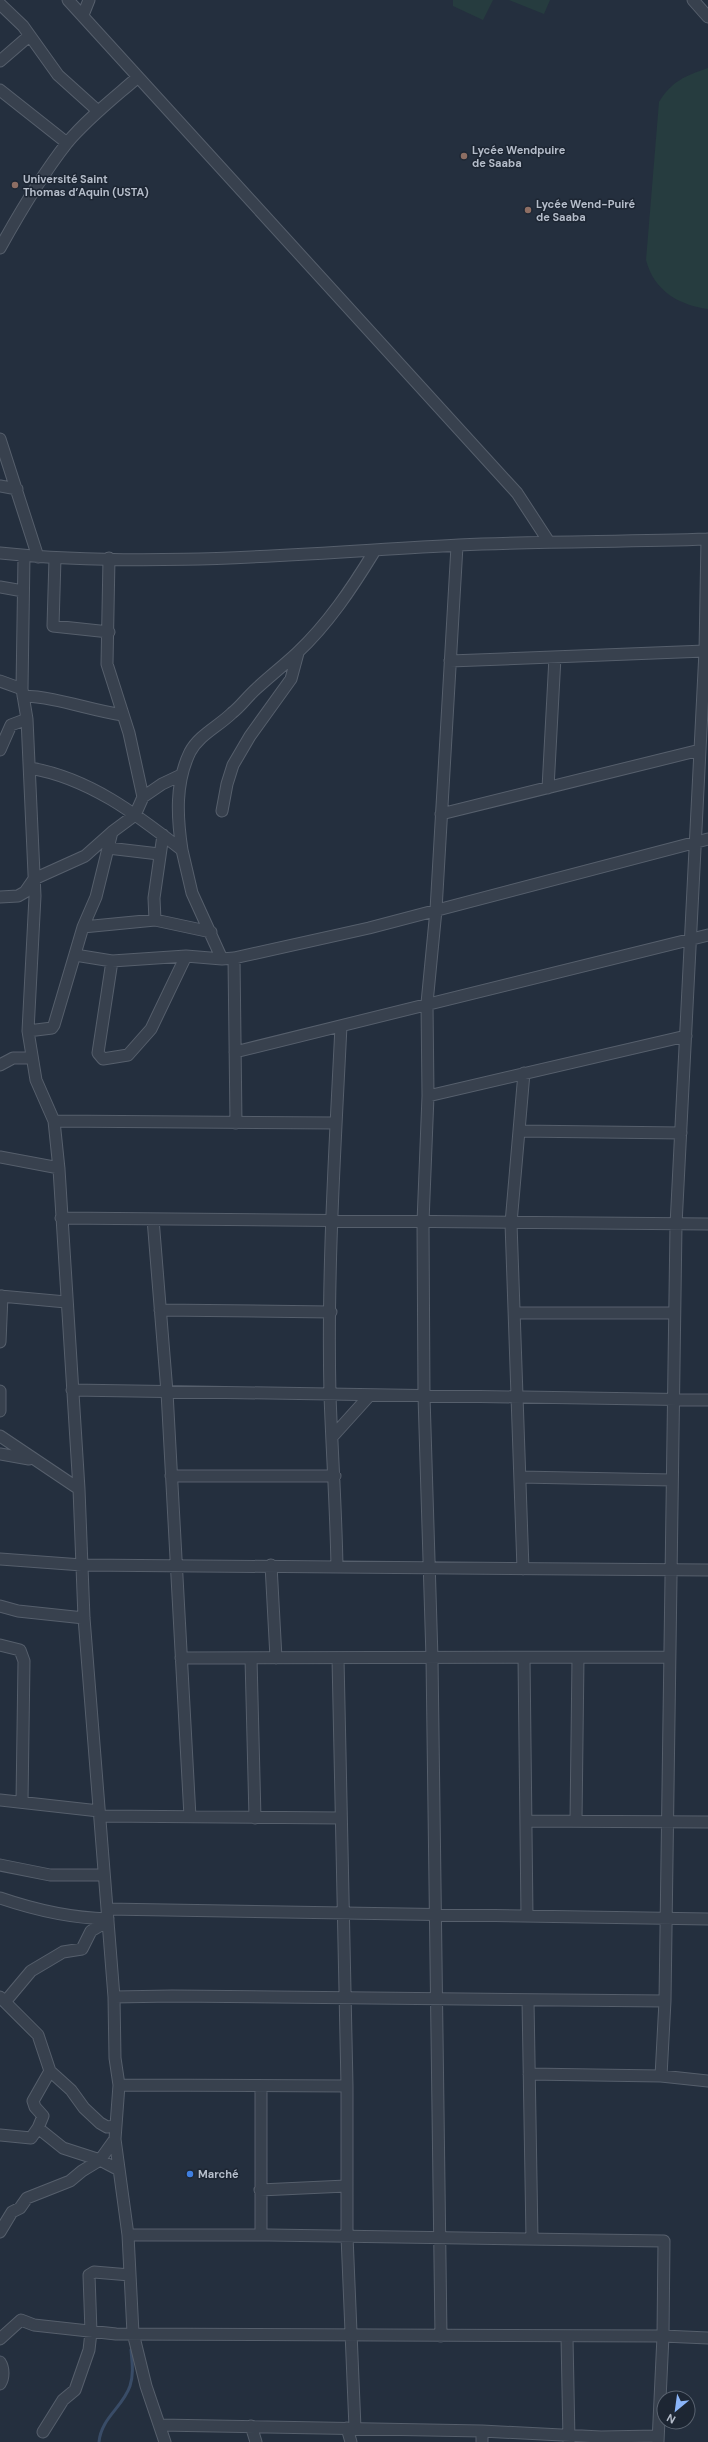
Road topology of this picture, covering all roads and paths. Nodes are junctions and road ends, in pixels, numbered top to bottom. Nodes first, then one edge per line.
1 (68, 0) edge
2 (89, 0) edge
3 (693, 0) edge
4 (0, 4) edge
5 (83, 15) junction
6 (708, 17) edge
7 (29, 36) junction
8 (0, 62) edge
9 (138, 77) junction
10 (0, 90) edge
11 (98, 111) junction
12 (67, 143) junction
13 (0, 248) edge
14 (1, 442) edge
15 (0, 486) edge
16 (17, 489) junction
17 (708, 538) edge
18 (549, 542) junction
19 (457, 546) junction
20 (374, 552) junction
21 (0, 553) edge
22 (24, 556) junction
23 (38, 557) junction
24 (55, 558) junction
25 (109, 558) junction
26 (0, 587) edge
27 (23, 591) junction
28 (109, 632) junction
29 (705, 651) junction
30 (298, 653) junction
31 (555, 656) junction
32 (450, 661) junction
33 (0, 681) edge
34 (23, 693) junction
35 (123, 715) junction
36 (27, 719) junction
37 (0, 750) edge
38 (700, 750) junction
39 (30, 768) junction
40 (181, 775) junction
41 (548, 788) junction
42 (143, 797) junction
43 (222, 811) dead end
44 (441, 814) junction
45 (135, 815) junction
46 (112, 832) junction
47 (162, 835) junction
48 (708, 839) edge
49 (695, 843) junction
50 (108, 848) junction
51 (182, 850) junction
52 (159, 854) junction
53 (34, 879) junction
54 (0, 897) edge
55 (436, 910) junction
56 (155, 920) junction
57 (82, 927) junction
58 (211, 932) junction
59 (708, 935) edge
60 (690, 941) junction
61 (75, 955) junction
62 (186, 956) junction
63 (234, 958) junction
64 (222, 959) junction
65 (112, 961) junction
66 (427, 1003) junction
67 (341, 1026) junction
68 (28, 1032) junction
69 (686, 1036) junction
70 (235, 1052) junction
71 (32, 1058) junction
72 (0, 1065) edge
73 (524, 1073) junction
74 (428, 1096) junction
75 (54, 1121) junction
76 (236, 1122) junction
77 (336, 1123) junction
78 (520, 1131) junction
79 (681, 1133) junction
80 (0, 1157) edge
81 (59, 1168) junction
82 (61, 1218) junction
83 (153, 1219) junction
84 (332, 1222) junction
85 (423, 1222) junction
86 (511, 1223) junction
87 (676, 1224) junction
88 (708, 1224) edge
89 (1, 1296) edge
90 (66, 1302) junction
91 (160, 1310) junction
92 (331, 1312) junction
93 (516, 1312) junction
94 (674, 1313) junction
95 (0, 1342) edge
96 (72, 1390) junction
97 (0, 1391) edge
98 (167, 1392) junction
99 (330, 1394) junction
100 (370, 1395) junction
101 (424, 1396) junction
102 (518, 1397) junction
103 (673, 1399) junction
104 (708, 1400) edge
105 (0, 1411) edge
106 (0, 1436) edge
107 (333, 1436) junction
108 (0, 1454) edge
109 (34, 1460) junction
110 (171, 1476) junction
111 (335, 1476) junction
112 (520, 1477) junction
113 (672, 1480) junction
114 (79, 1489) junction
115 (0, 1559) edge
116 (175, 1564) junction
117 (82, 1565) junction
118 (271, 1565) junction
119 (337, 1567) junction
120 (429, 1568) junction
121 (523, 1569) junction
122 (670, 1569) junction
123 (708, 1570) edge
124 (0, 1606) edge
125 (84, 1618) junction
126 (0, 1645) edge
127 (669, 1657) junction
128 (181, 1658) junction
129 (251, 1658) junction
130 (276, 1658) junction
131 (338, 1658) junction
132 (432, 1658) junction
133 (524, 1658) junction
134 (578, 1658) junction
135 (0, 1800) edge
136 (22, 1802) junction
137 (100, 1814) junction
138 (190, 1817) junction
139 (254, 1818) junction
140 (341, 1818) junction
141 (526, 1821) junction
142 (576, 1821) junction
143 (667, 1821) junction
144 (708, 1822) edge
145 (0, 1865) edge
146 (104, 1875) junction
147 (0, 1898) edge
148 (343, 1913) junction
149 (435, 1914) junction
150 (108, 1916) junction
151 (527, 1916) junction
152 (666, 1917) junction
153 (708, 1919) edge
154 (114, 1997) junction
155 (345, 1998) junction
156 (3, 1999) edge
157 (437, 1999) junction
158 (528, 2000) junction
159 (665, 2001) junction
160 (50, 2071) junction
161 (529, 2074) junction
162 (661, 2076) junction
163 (708, 2081) edge
164 (119, 2086) junction
165 (261, 2086) junction
166 (347, 2086) junction
167 (114, 2126) junction
168 (38, 2128) junction
169 (0, 2136) edge
170 (115, 2139) junction
171 (100, 2160) junction
172 (117, 2169) junction
173 (346, 2186) junction
174 (260, 2190) junction
175 (1, 2228) edge
176 (128, 2235) junction
177 (261, 2235) junction
178 (347, 2236) junction
179 (440, 2237) junction
180 (532, 2239) junction
181 (130, 2275) junction
182 (91, 2332) junction
183 (132, 2333) junction
184 (352, 2335) junction
185 (441, 2336) junction
186 (663, 2336) junction
187 (567, 2337) junction
188 (708, 2338) edge
189 (0, 2339) edge
190 (0, 2362) edge
191 (0, 2384) edge
192 (160, 2425) junction
193 (251, 2426) junction
194 (351, 2428) junction
195 (43, 2432) dead end
196 (482, 2437) edge
197 (569, 2438) edge
198 (658, 2439) edge
199 (165, 2442) edge
200 (256, 2442) edge
201 (351, 2442) edge

1 - 5 street
2 - 5 street
3 - 6 street
4 - 7 street
5 - 9 street
7 - 8 street
7 - 11 street
9 - 11 street
9 - 18 street
10 - 12 street
11 - 12 street
12 - 13 street
14 - 16 street
15 - 16 street
16 - 23 street
17 - 18 street
17 - 29 street
18 - 19 street
19 - 20 street
19 - 32 street
20 - 25 street
20 - 30 street
21 - 22 street
22 - 23 street
22 - 27 street
23 - 24 street
24 - 25 street
24 - 28 street
25 - 28 street
26 - 27 street
27 - 34 street
28 - 35 street
29 - 31 street
29 - 38 street
30 - 40 street
30 - 43 street
31 - 32 street
31 - 41 street
32 - 44 street
33 - 34 street
34 - 35 street
34 - 36 street
35 - 42 street
36 - 37 street
36 - 39 street
38 - 41 street
38 - 49 street
39 - 45 street
39 - 53 street
40 - 42 street
40 - 51 street
41 - 44 street
42 - 45 street
44 - 55 street
45 - 46 street
45 - 47 street
46 - 50 street
46 - 53 street
47 - 51 street
47 - 52 street
48 - 49 street
49 - 55 street
49 - 60 street
50 - 52 street
50 - 57 street
51 - 58 street
52 - 56 street
53 - 54 street
53 - 68 street
55 - 63 street
55 - 66 street
56 - 57 street
56 - 58 street
57 - 61 street
58 - 64 street
59 - 60 street
60 - 66 street
60 - 69 street
61 - 65 street
61 - 68 street
62 - 64 street
62 - 65 street
62 - 65 street
63 - 64 street
63 - 70 street
66 - 67 street
66 - 74 street
67 - 70 street
67 - 77 street
68 - 71 street
69 - 73 street
69 - 79 street
70 - 76 street
71 - 72 street
71 - 75 street
73 - 74 street
73 - 78 street
74 - 85 street
75 - 76 street
75 - 81 street
76 - 77 street
77 - 84 street
78 - 79 street
78 - 86 street
79 - 87 street
80 - 81 street
81 - 82 street
82 - 83 street
82 - 90 street
83 - 84 street
83 - 91 street
84 - 85 street
84 - 92 street
85 - 86 street
85 - 101 street
86 - 87 street
86 - 93 street
87 - 88 street
87 - 94 street
89 - 90 street
89 - 95 street
90 - 96 street
91 - 92 street
91 - 98 street
92 - 99 street
93 - 94 street
93 - 102 street
94 - 103 street
96 - 98 street
96 - 114 street
97 - 105 street
98 - 99 street
98 - 110 street
99 - 100 street
99 - 107 street
100 - 101 street
100 - 107 street
101 - 102 street
101 - 120 street
102 - 103 street
102 - 112 street
103 - 104 street
103 - 113 street
106 - 109 street
107 - 111 street
108 - 109 street
109 - 114 street
110 - 111 street
110 - 116 street
111 - 119 street
112 - 113 street
112 - 121 street
113 - 122 street
114 - 117 street
115 - 117 street
116 - 117 street
116 - 118 street
116 - 128 street
117 - 125 street
118 - 119 street
118 - 130 street
119 - 120 street
120 - 121 street
120 - 132 street
121 - 122 street
122 - 123 street
122 - 127 street
124 - 125 street
125 - 137 street
126 - 136 street
127 - 134 street
127 - 143 street
128 - 129 street
128 - 138 street
129 - 130 street
129 - 139 street
130 - 131 street
131 - 132 street
131 - 140 street
132 - 133 street
132 - 149 street
133 - 134 street
133 - 141 street
134 - 142 street
135 - 136 street
136 - 137 street
137 - 138 street
137 - 146 street
138 - 139 street
139 - 140 street
140 - 148 street
141 - 142 street
141 - 151 street
142 - 143 street
143 - 144 street
143 - 152 street
145 - 146 street
146 - 150 street
147 - 150 street
148 - 149 street
148 - 150 street
148 - 155 street
149 - 151 street
149 - 157 street
150 - 154 street
150 - 156 street
151 - 152 street
152 - 153 street
152 - 159 street
154 - 155 street
154 - 164 street
155 - 157 street
155 - 166 street
156 - 160 street
157 - 158 street
157 - 179 street
158 - 159 street
158 - 161 street
159 - 162 street
160 - 167 street
160 - 168 street
161 - 162 street
161 - 180 street
162 - 163 street
164 - 165 street
164 - 167 street
165 - 166 street
165 - 174 street
166 - 173 street
167 - 170 street
168 - 169 street
168 - 171 street
170 - 171 street
170 - 172 street
171 - 172 street
171 - 175 street
172 - 176 street
173 - 174 street
173 - 178 street
174 - 177 street
176 - 177 street
176 - 181 street
177 - 178 street
178 - 179 street
178 - 184 street
179 - 180 street
179 - 185 street
180 - 186 street
181 - 182 street
181 - 183 street
182 - 183 street
182 - 189 street
182 - 195 street
183 - 184 street
183 - 192 street
184 - 185 street
184 - 194 street
185 - 187 street
186 - 187 street
186 - 188 street
186 - 198 street
187 - 197 street
190 - 191 street
192 - 193 street
192 - 199 street
193 - 194 street
193 - 200 street
194 - 196 street
194 - 201 street
196 - 197 street
197 - 198 street

